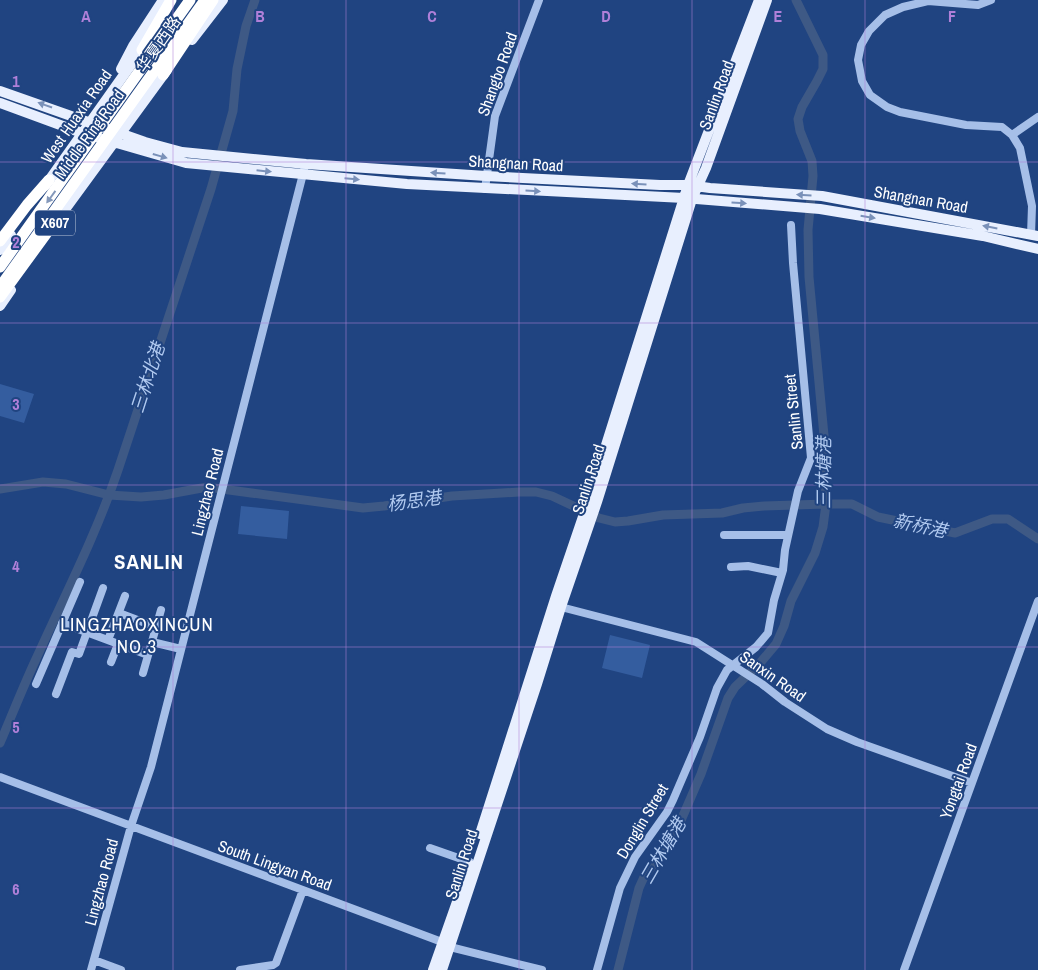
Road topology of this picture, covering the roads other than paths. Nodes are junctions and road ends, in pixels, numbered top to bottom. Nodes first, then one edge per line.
1 (163, 0) edge
2 (171, 0) edge
3 (178, 0) edge
4 (190, 0) edge
5 (223, 0) edge
6 (539, 0) edge
7 (758, 0) edge
8 (767, 0) edge
9 (991, 0) edge
10 (209, 2) edge
11 (142, 50) junction
12 (164, 75) junction
13 (0, 90) edge
14 (0, 103) edge
15 (103, 103) junction
16 (1038, 117) edge
17 (89, 122) junction
18 (82, 133) junction
19 (120, 133) junction
20 (1012, 135) junction
21 (114, 143) junction
22 (209, 160) junction
23 (306, 164) junction
24 (303, 175) junction
25 (486, 176) junction
26 (49, 180) junction
27 (692, 186) junction
28 (485, 188) junction
29 (688, 199) junction
30 (54, 223) junction
31 (791, 225) dead end
32 (2, 236) edge
33 (1034, 236) edge
34 (1038, 249) edge
35 (0, 250) edge
36 (0, 268) edge
37 (0, 287) edge
38 (0, 297) edge
39 (0, 306) edge
40 (724, 535) dead end
41 (788, 535) junction
42 (731, 567) dead end
43 (782, 573) junction
44 (80, 582) dead end
45 (103, 588) dead end
46 (125, 596) dead end
47 (1038, 601) edge
48 (557, 606) junction
49 (161, 610) dead end
50 (118, 613) junction
51 (62, 623) junction
52 (156, 627) junction
53 (87, 632) junction
54 (108, 640) junction
55 (152, 642) junction
56 (118, 644) junction
57 (181, 649) junction
58 (148, 655) junction
59 (111, 662) dead end
60 (735, 666) junction
61 (143, 673) dead end
62 (36, 684) dead end
63 (56, 694) dead end
64 (0, 777) edge
65 (972, 784) junction
66 (130, 826) junction
67 (430, 848) dead end
68 (470, 862) junction
69 (303, 890) junction
70 (446, 944) junction
71 (94, 960) junction
72 (91, 970) edge
73 (121, 970) edge
74 (240, 970) edge
75 (434, 970) edge
76 (442, 970) edge
77 (542, 970) edge
78 (598, 970) edge
79 (904, 970) edge

1 - 15 main road
2 - 11 highway
3 - 11 main road, West Huaxia Road / X607
4 -> 36 highway, Middle Ring Road, bridge
5 - 12 main road, X607
6 - 25 street, Shangbo Road
7 - 27 main road, Sanlin Road
8 - 27 main road, Sanlin Road
9 - 20 street
10 - 12 highway
10 - 19 main road, 华夏西路
10 - 37 highway, Middle Ring Road, bridge
11 - 15 main road, West Huaxia Road / X607
12 - 19 main road, X607
17 -> 13 main road, Shangnan Road
14 - 18 main road, Shangnan Road
15 - 17 main road, West Huaxia Road / X607
16 - 20 street
17 - 18 main road, West Huaxia Road / X607
17 - 19 main road, Shangnan Road
18 - 21 main road, Shangnan Road
18 - 26 main road, West Huaxia Road / X607
19 - 21 main road, X607
19 - 22 main road, Shangnan Road
20 - 33 street
21 -> 22 main road, Shangnan Road
21 - 30 main road, X607
22 - 23 main road, Shangnan Road
22 -> 24 main road, Shangnan Road
23 - 24 street, Lingzhao Road
25 -> 23 main road, Shangnan Road
24 -> 28 main road, Shangnan Road
24 - 57 street, Lingzhao Road
27 -> 25 main road, Shangnan Road
25 - 28 street, Shangbo Road
26 - 32 highway
26 - 35 main road, West Huaxia Road / X607
27 - 29 main road, Sanlin Road
33 -> 27 main road, Shangnan Road
28 -> 29 main road, Shangnan Road
29 -> 34 main road, Shangnan Road
29 - 48 main road, Sanlin Road
30 - 38 highway
30 - 39 main road, X607
31 - 41 street, Sanlin Street
40 - 41 street
41 - 43 street, Sanlin Street
42 - 43 street
43 - 60 street, Sanlin Street
44 - 51 street
45 - 53 street
46 - 50 street
47 - 65 street, Yongtai Road
48 - 60 street, Sanxin Road
48 - 68 main road, Sanlin Road
48 - 70 main road, Sanlin Road
49 - 52 street
50 - 52 street
50 - 54 street
51 - 53 street
51 - 62 street
52 - 55 street
53 - 54 street
53 - 63 street
54 - 56 street
55 - 57 street
55 - 58 street
56 - 58 street
56 - 59 street
57 - 66 street, Lingzhao Road
58 - 61 street
60 - 65 street, Sanxin Road
60 - 78 street, Donglin Street
64 - 66 street, South Lingyan Road
65 - 79 street, Yongtai Road
66 - 69 street, South Lingyan Road
66 - 71 street, Lingzhao Road
67 - 68 street
68 - 70 main road, Sanlin Road
69 - 70 street, South Lingyan Road
69 - 74 street
70 - 75 main road, Sanlin Road
70 - 76 main road, Sanlin Road
70 - 77 street, South Lingyan Road
71 - 72 street, Lingzhao Road
71 - 73 street

